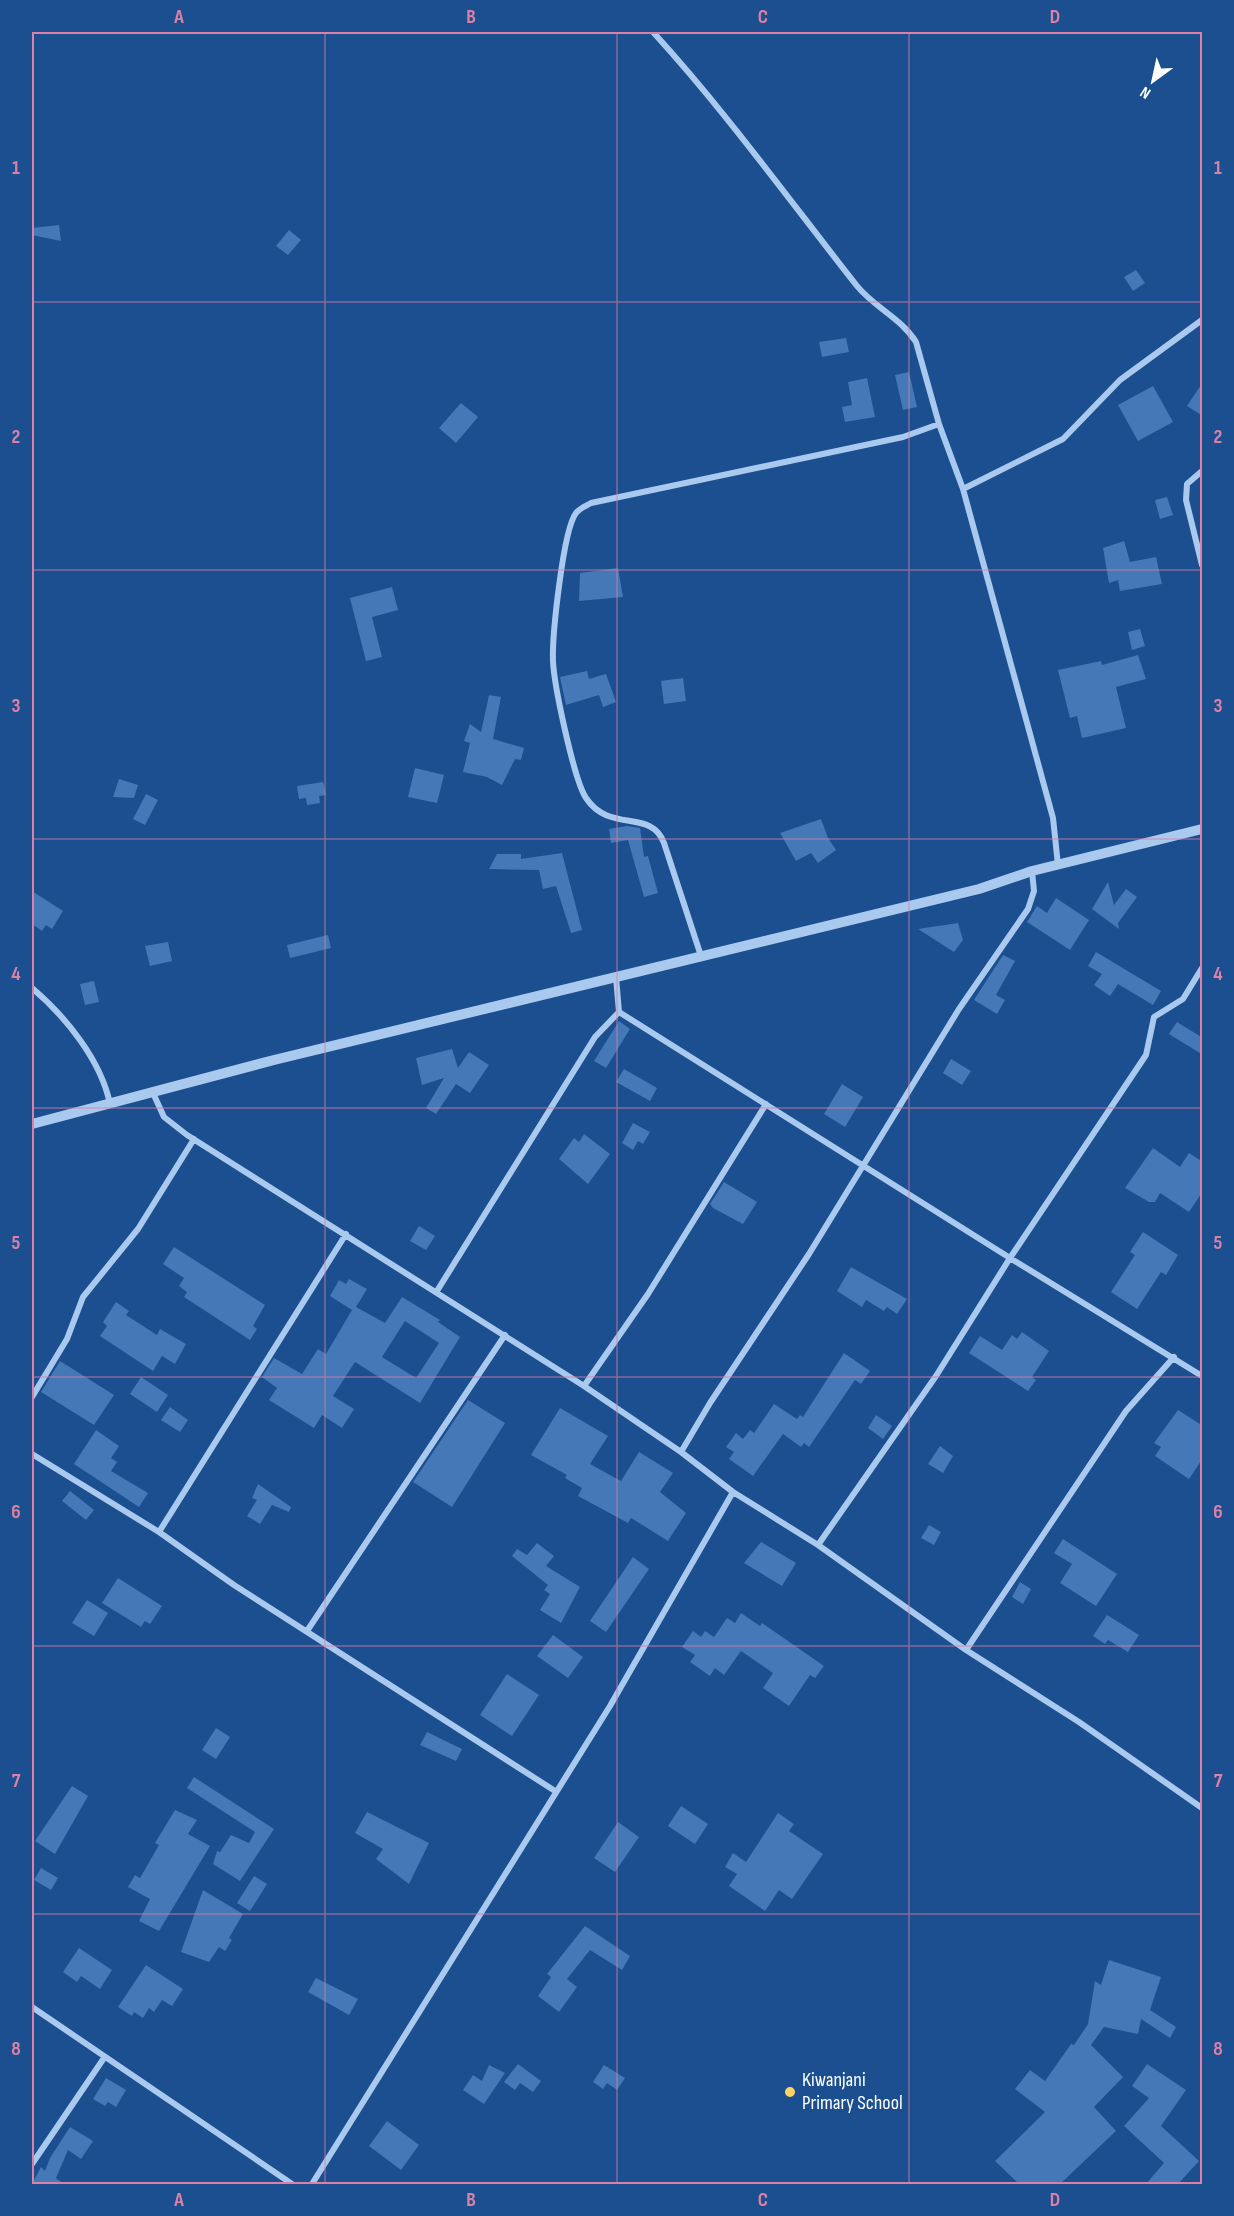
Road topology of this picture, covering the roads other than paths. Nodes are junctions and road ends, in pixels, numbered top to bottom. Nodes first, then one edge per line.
1 (653, 32) edge
2 (1203, 320) edge
3 (939, 424) junction
4 (1203, 471) edge
5 (963, 489) junction
6 (1203, 565) edge
7 (1203, 829) edge
8 (1058, 865) junction
9 (1032, 871) junction
10 (701, 956) junction
11 (1203, 968) edge
12 (616, 977) junction
13 (32, 988) edge
14 (620, 1012) junction
15 (153, 1093) junction
16 (110, 1104) junction
17 (766, 1104) junction
18 (32, 1124) edge
19 (194, 1139) junction
20 (862, 1166) junction
21 (346, 1234) junction
22 (1010, 1258) junction
23 (437, 1291) junction
24 (505, 1335) junction
25 (1174, 1357) junction
26 (1203, 1376) edge
27 (584, 1386) junction
28 (32, 1397) edge
29 (681, 1452) junction
30 (32, 1454) edge
31 (733, 1492) junction
32 (159, 1532) junction
33 (818, 1545) junction
34 (307, 1631) junction
35 (966, 1650) junction
36 (555, 1791) junction
37 (1203, 1808) edge
38 (32, 2007) edge
39 (104, 2058) junction
40 (32, 2164) edge
41 (292, 2184) edge
42 (312, 2184) edge

1 - 3 street
2 - 5 street
3 - 5 street
3 - 10 street
4 - 6 street
5 - 8 street
7 - 8 street
8 - 9 street
9 - 10 street
9 - 20 street
10 - 12 street
11 - 22 street
12 - 14 street
12 - 15 street
13 - 16 street
14 - 17 street
14 - 23 street
15 - 16 street
15 - 19 street
16 - 18 street
17 - 20 street
17 - 27 street
19 - 21 street
19 - 28 street
20 - 22 street
20 - 29 street
21 - 23 street
21 - 32 street
22 - 25 street
22 - 33 street
23 - 24 street
24 - 27 street
24 - 34 street
25 - 26 street
25 - 35 street
27 - 29 street
29 - 31 street
30 - 32 street
31 - 33 street
31 - 36 street
32 - 34 street
33 - 35 street
34 - 36 street
35 - 37 street
36 - 42 street
38 - 39 street
39 - 40 street
39 - 41 street

